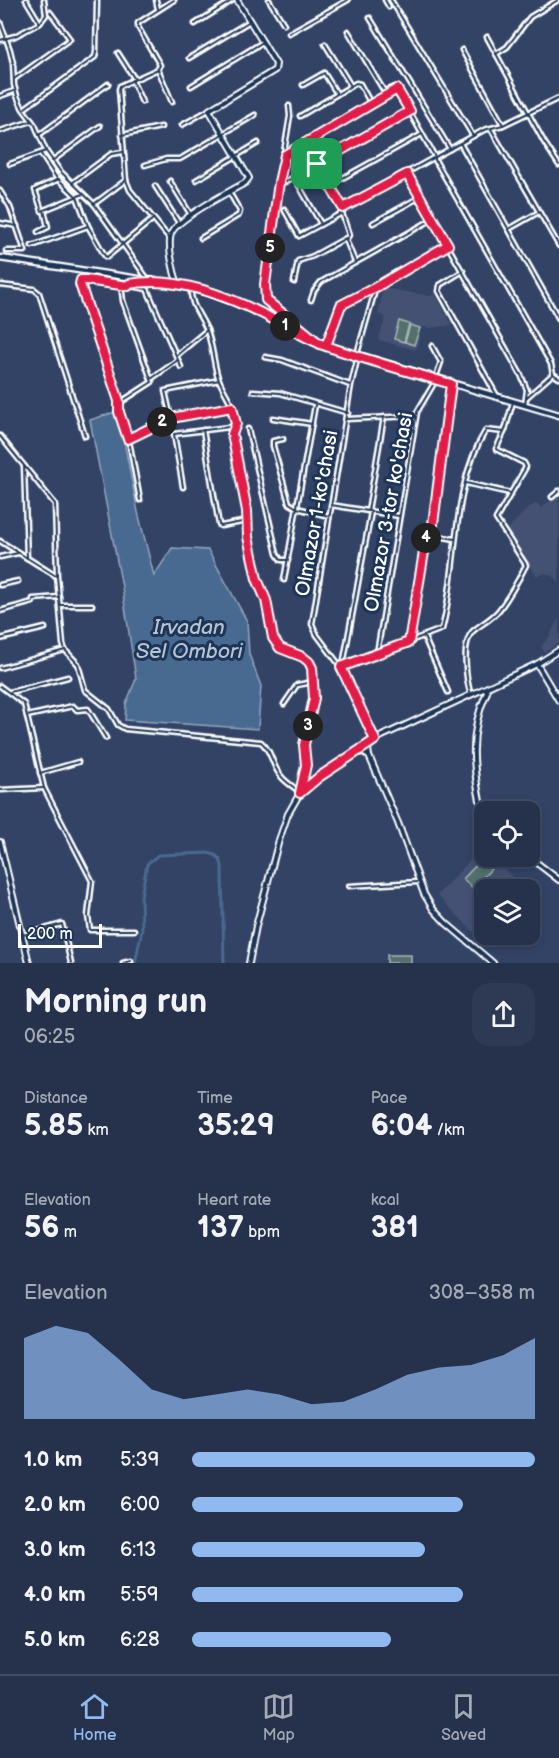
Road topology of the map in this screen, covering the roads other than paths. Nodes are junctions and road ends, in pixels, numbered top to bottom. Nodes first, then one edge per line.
1 (26, 0) edge
2 (44, 0) edge
3 (97, 0) edge
4 (156, 0) edge
5 (174, 0) edge
6 (235, 0) edge
7 (269, 0) edge
8 (348, 0) edge
9 (385, 0) edge
10 (392, 0) edge
11 (558, 0) edge
12 (389, 7) dead end
13 (158, 9) junction
14 (50, 12) dead end
15 (370, 18) dead end
16 (250, 21) junction
17 (0, 22) edge
18 (40, 22) junction
19 (195, 24) dead end
20 (284, 24) dead end
21 (348, 31) dead end
22 (289, 33) dead end
23 (487, 37) dead end
24 (0, 40) edge
25 (6, 40) junction
26 (263, 42) junction
27 (325, 44) dead end
28 (462, 50) dead end
29 (118, 53) dead end
30 (496, 54) junction
31 (189, 58) dead end
32 (158, 69) junction
33 (14, 79) junction
34 (134, 80) junction
35 (108, 84) dead end
36 (303, 85) dead end
37 (191, 86) dead end
38 (351, 86) junction
39 (397, 89) junction
40 (15, 90) junction
41 (337, 94) junction
42 (0, 96) edge
43 (559, 98) edge
44 (142, 102) dead end
45 (172, 102) dead end
46 (371, 104) junction
47 (289, 106) dead end
48 (23, 109) junction
49 (209, 110) junction
50 (410, 111) junction
51 (528, 114) junction
52 (255, 115) dead end
53 (300, 116) dead end
54 (32, 121) junction
55 (182, 125) dead end
56 (503, 125) junction
57 (100, 126) dead end
58 (161, 127) dead end
59 (490, 129) junction
60 (0, 131) edge
61 (223, 134) junction
62 (422, 134) junction
63 (39, 135) junction
64 (122, 135) junction
65 (473, 136) junction
66 (258, 142) dead end
67 (460, 143) junction
68 (450, 149) junction
69 (46, 151) junction
70 (123, 152) junction
71 (40, 154) junction
72 (237, 155) junction
73 (285, 155) junction
74 (435, 157) junction
75 (52, 161) junction
76 (10, 164) dead end
77 (317, 164) junction
78 (146, 165) dead end
79 (559, 165) edge
80 (407, 174) junction
81 (294, 177) junction
82 (59, 179) junction
83 (126, 180) junction
84 (196, 180) dead end
85 (170, 181) dead end
86 (285, 182) dead end
87 (72, 183) junction
88 (329, 185) junction
89 (155, 186) dead end
90 (1, 192) edge
91 (229, 192) junction
92 (85, 193) junction
93 (420, 196) junction
94 (77, 197) junction
95 (94, 204) junction
96 (343, 208) junction
97 (284, 209) dead end
98 (43, 212) junction
99 (539, 212) junction
100 (342, 213) junction
101 (191, 215) junction
102 (153, 219) junction
103 (432, 219) junction
104 (0, 223) edge
105 (179, 223) junction
106 (373, 223) dead end
107 (321, 224) junction
108 (88, 225) junction
109 (17, 226) junction
110 (508, 230) junction
111 (38, 232) dead end
112 (201, 238) dead end
113 (346, 238) junction
114 (170, 240) junction
115 (123, 245) junction
116 (448, 245) junction
117 (32, 246) dead end
118 (559, 246) edge
119 (6, 252) dead end
120 (0, 258) edge
121 (355, 262) junction
122 (463, 271) junction
123 (146, 281) junction
124 (294, 282) dead end
125 (0, 285) edge
126 (121, 285) junction
127 (178, 285) junction
128 (128, 286) junction
129 (376, 287) junction
130 (191, 288) junction
131 (311, 300) dead end
132 (559, 319) edge
133 (207, 330) junction
134 (323, 345) junction
135 (432, 346) dead end
136 (176, 356) junction
137 (357, 356) junction
138 (265, 357) dead end
139 (178, 360) junction
140 (181, 367) dead end
141 (553, 374) junction
142 (559, 378) edge
143 (151, 379) junction
144 (435, 379) junction
145 (219, 380) junction
146 (451, 384) junction
147 (351, 385) junction
148 (253, 391) dead end
149 (527, 397) junction
150 (498, 398) junction
151 (119, 401) junction
152 (513, 402) junction
153 (315, 405) junction
154 (525, 405) junction
155 (232, 407) junction
156 (348, 412) junction
157 (559, 415) edge
158 (416, 416) junction
159 (384, 417) junction
160 (171, 418) junction
161 (273, 418) dead end
162 (346, 419) junction
163 (312, 424) junction
164 (248, 429) dead end
165 (203, 430) junction
166 (504, 432) junction
167 (232, 434) junction
168 (85, 435) dead end
169 (0, 436) edge
170 (128, 439) junction
171 (283, 439) dead end
172 (24, 466) junction
173 (466, 483) junction
174 (183, 488) dead end
175 (559, 491) edge
176 (510, 493) junction
177 (552, 497) dead end
178 (140, 500) dead end
179 (331, 505) junction
180 (297, 508) junction
181 (370, 511) junction
182 (329, 516) junction
183 (399, 516) junction
184 (247, 521) junction
185 (431, 534) junction
186 (456, 539) junction
187 (0, 541) edge
188 (18, 553) junction
189 (0, 557) edge
190 (27, 558) junction
191 (288, 561) junction
192 (57, 576) junction
193 (284, 580) dead end
194 (18, 581) dead end
195 (0, 585) edge
196 (59, 597) junction
197 (60, 605) junction
198 (92, 605) dead end
199 (0, 611) edge
200 (45, 628) dead end
201 (424, 637) junction
202 (0, 639) edge
203 (409, 642) junction
204 (64, 650) junction
205 (559, 650) edge
206 (377, 653) junction
207 (537, 664) junction
208 (342, 666) junction
209 (0, 668) edge
210 (68, 677) dead end
211 (314, 682) junction
212 (0, 686) edge
213 (486, 688) junction
214 (10, 692) junction
215 (448, 692) dead end
216 (471, 695) junction
217 (559, 701) edge
218 (284, 704) dead end
219 (27, 716) junction
220 (106, 738) dead end
221 (375, 740) junction
222 (370, 744) junction
223 (356, 752) junction
224 (369, 756) junction
225 (78, 762) dead end
226 (40, 773) junction
227 (44, 788) junction
228 (0, 790) edge
229 (300, 792) junction
230 (481, 801) edge
231 (0, 842) edge
232 (540, 865) edge
233 (559, 880) edge
234 (418, 882) junction
235 (349, 886) dead end
236 (134, 930) dead end
237 (23, 935) junction
238 (131, 961) dead end
239 (30, 963) edge
240 (71, 963) edge
241 (123, 963) edge
242 (249, 963) edge
243 (493, 963) edge

1 - 18 street
2 - 18 street
3 - 48 street
4 - 13 street
5 - 13 street
6 - 16 street
6 - 19 street
7 - 20 street
8 - 22 street
9 - 12 street
10 - 65 street
11 - 30 street
13 - 32 street
14 - 33 street
15 - 68 street
16 - 26 street
16 - 31 street
17 - 25 street
18 - 25 street
21 - 39 street
23 - 30 street
24 - 25 street
25 - 33 street
26 - 37 street
26 - 49 street
27 - 38 street
28 - 56 street
29 - 34 street
30 - 51 street
32 - 34 street
32 - 45 street
33 - 40 street
34 - 44 street
34 - 64 street
35 - 63 street
36 - 41 street
38 - 41 street
38 - 46 street
39 - 46 street
39 - 50 street
40 - 42 street
40 - 48 street
41 - 53 street
43 - 51 street
46 - 73 street
47 - 73 street
48 - 54 street
49 - 55 street
49 - 61 street
50 - 62 street
50 - 77 street
51 - 56 street
51 - 79 street
52 - 61 street
54 - 60 street
54 - 63 street
56 - 59 street
57 - 75 street
58 - 64 street
59 - 65 street
59 - 99 street
61 - 72 street
61 - 78 street
62 - 74 street
62 - 88 street
63 - 69 street
64 - 70 street
65 - 67 street
66 - 72 street
67 - 68 street
67 - 110 street
68 - 74 street
69 - 71 street
69 - 75 street
70 - 83 street
70 - 87 street
71 - 76 street
71 - 82 street
72 - 84 street
72 - 91 street
73 - 134 street
74 - 80 street
74 - 141 street
75 - 87 street
77 - 81 street
77 - 88 street
80 - 93 street
80 - 96 street
81 - 86 street
81 - 107 street
82 - 94 street
82 - 98 street
83 - 95 street
83 - 102 street
85 - 101 street
87 - 92 street
88 - 96 street
89 - 105 street
90 - 109 street
91 - 101 street
91 - 112 street
92 - 94 street
92 - 95 street
93 - 103 street
93 - 106 street
94 - 98 street
94 - 108 street
95 - 115 street
96 - 100 street
97 - 107 street
98 - 111 street
99 - 110 street
99 - 118 street
100 - 107 street
100 - 113 street
101 - 105 street
102 - 114 street
102 - 115 street
103 - 116 street
103 - 121 street
104 - 109 street
105 - 114 street
108 - 115 street
108 - 117 street
109 - 119 street
110 - 132 street
113 - 121 street
113 - 124 street
114 - 127 street
115 - 123 street
116 - 122 street
116 - 129 street
120 - 123 main road
121 - 131 street
122 - 149 street
122 - 150 street
123 - 127 main road
123 - 128 street
125 - 168 street
126 - 128 street
126 - 143 street
126 - 151 street
127 - 130 main road
128 - 136 street
129 - 134 street
129 - 137 street, Olmazor 1-ko'chasi
130 - 133 street
130 - 134 main road
133 - 136 street
133 - 145 street
134 - 137 main road
135 - 144 street, Olmazor 3-tor ko'chasi
136 - 139 street
137 - 144 main road
137 - 147 street, Olmazor 1-ko'chasi
138 - 147 street
139 - 140 street
139 - 143 street
141 - 142 street
141 - 149 street
143 - 151 street
144 - 146 main road
144 - 158 street, Olmazor 3-tor ko'chasi
145 - 155 street
145 - 160 street
146 - 150 main road
146 - 185 street
147 - 156 street, Olmazor 1-ko'chasi
148 - 153 street
149 - 154 street
150 - 152 main road
151 - 170 street
152 - 154 main road
152 - 166 street
153 - 156 street
153 - 163 street
154 - 157 main road
155 - 160 street
155 - 167 street
156 - 162 street, Olmazor 1-ko'chasi
158 - 159 street
158 - 183 street, Olmazor 3-tor ko'chasi
159 - 162 street
159 - 181 street
160 - 170 street
161 - 163 street
162 - 179 street, Olmazor 1-ko'chasi
163 - 180 street
164 - 191 street
165 - 167 street
165 - 174 street
165 - 184 street
166 - 173 street
166 - 176 street
167 - 184 street
169 - 172 street
170 - 178 street
171 - 180 street
172 - 190 street
172 - 192 street
173 - 176 street
173 - 186 street
175 - 177 street
176 - 216 street
179 - 181 street
179 - 182 street, Olmazor 1-ko'chasi
180 - 182 street
180 - 191 street
181 - 183 street
181 - 208 street
182 - 208 street, Olmazor 1-ko'chasi
183 - 206 street, Olmazor 3-tor ko'chasi
184 - 211 street
185 - 186 street
185 - 203 street
186 - 201 street
187 - 188 street
188 - 189 street
188 - 190 street
190 - 192 street
191 - 193 street
192 - 196 street
194 - 195 street
196 - 197 street
196 - 199 street
197 - 198 street
197 - 204 street
200 - 202 street
201 - 203 street
201 - 215 street
203 - 206 street
204 - 209 street
204 - 229 street
205 - 207 street
206 - 208 street
207 - 213 street
207 - 217 street
208 - 221 street, Olmazor 1-ko'chasi
210 - 214 street
211 - 218 street
211 - 229 street
212 - 214 street
213 - 216 street
213 - 230 street
214 - 219 street
216 - 221 street
219 - 220 street
219 - 226 street
221 - 222 street
222 - 223 street
222 - 224 street
223 - 224 street
223 - 229 street
224 - 234 street
225 - 226 street
226 - 227 street
227 - 228 street
227 - 236 street
229 - 242 street
231 - 237 street
232 - 233 street
234 - 235 street
234 - 243 street
237 - 239 street
237 - 240 street
238 - 241 street

